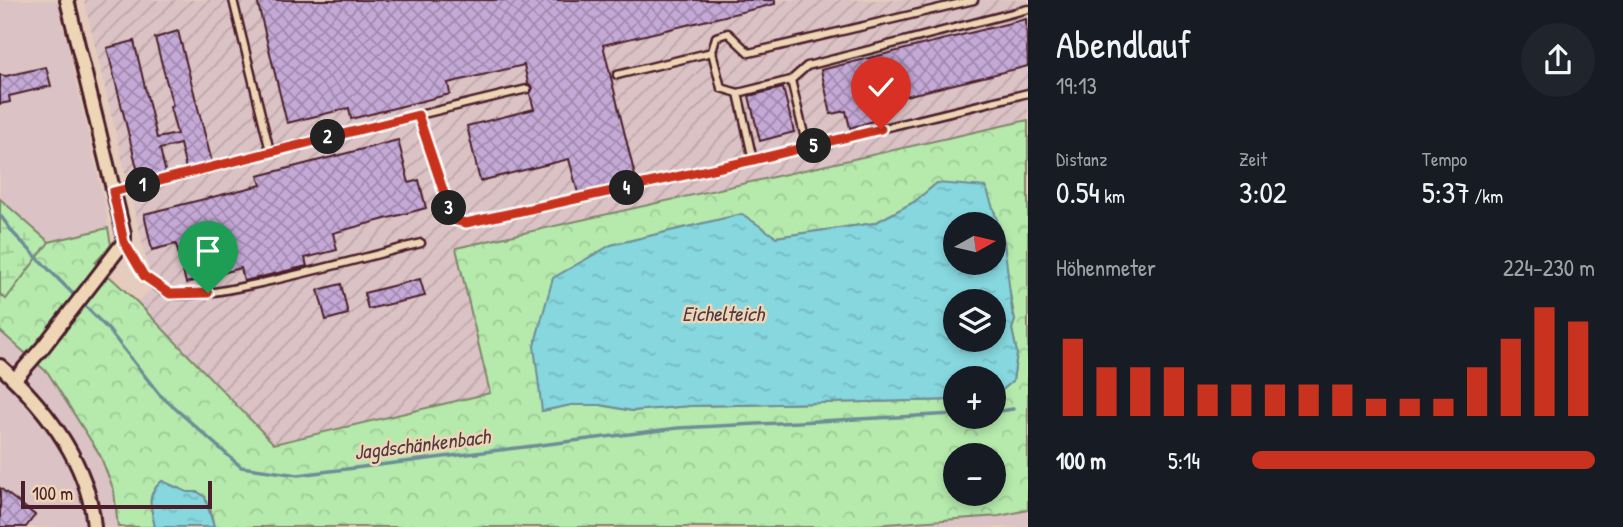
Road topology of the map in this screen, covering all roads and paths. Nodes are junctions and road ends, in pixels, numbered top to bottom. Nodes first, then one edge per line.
1 (67, 0) edge
2 (233, 0) edge
3 (974, 0) edge
4 (1028, 9) edge
5 (712, 52) junction
6 (617, 75) dead end
7 (791, 80) junction
8 (527, 89) dead end
9 (738, 93) junction
10 (1028, 93) edge
11 (418, 115) junction
12 (807, 147) junction
13 (270, 151) junction
14 (753, 160) junction
15 (113, 192) junction
16 (124, 242) junction
17 (421, 243) dead end
18 (0, 366) edge
19 (15, 379) junction
20 (94, 527) edge

1 - 15 street
2 - 13 lane
3 - 5 lane
4 - 7 lane
5 - 6 lane
5 - 9 lane
7 - 9 lane
7 - 12 lane
8 - 11 lane
9 - 14 lane
10 - 12 lane
11 - 13 lane
11 - 14 lane
12 - 14 lane
13 - 15 lane
15 - 16 street
16 - 17 lane
16 - 19 street
18 - 19 street
19 - 20 street

